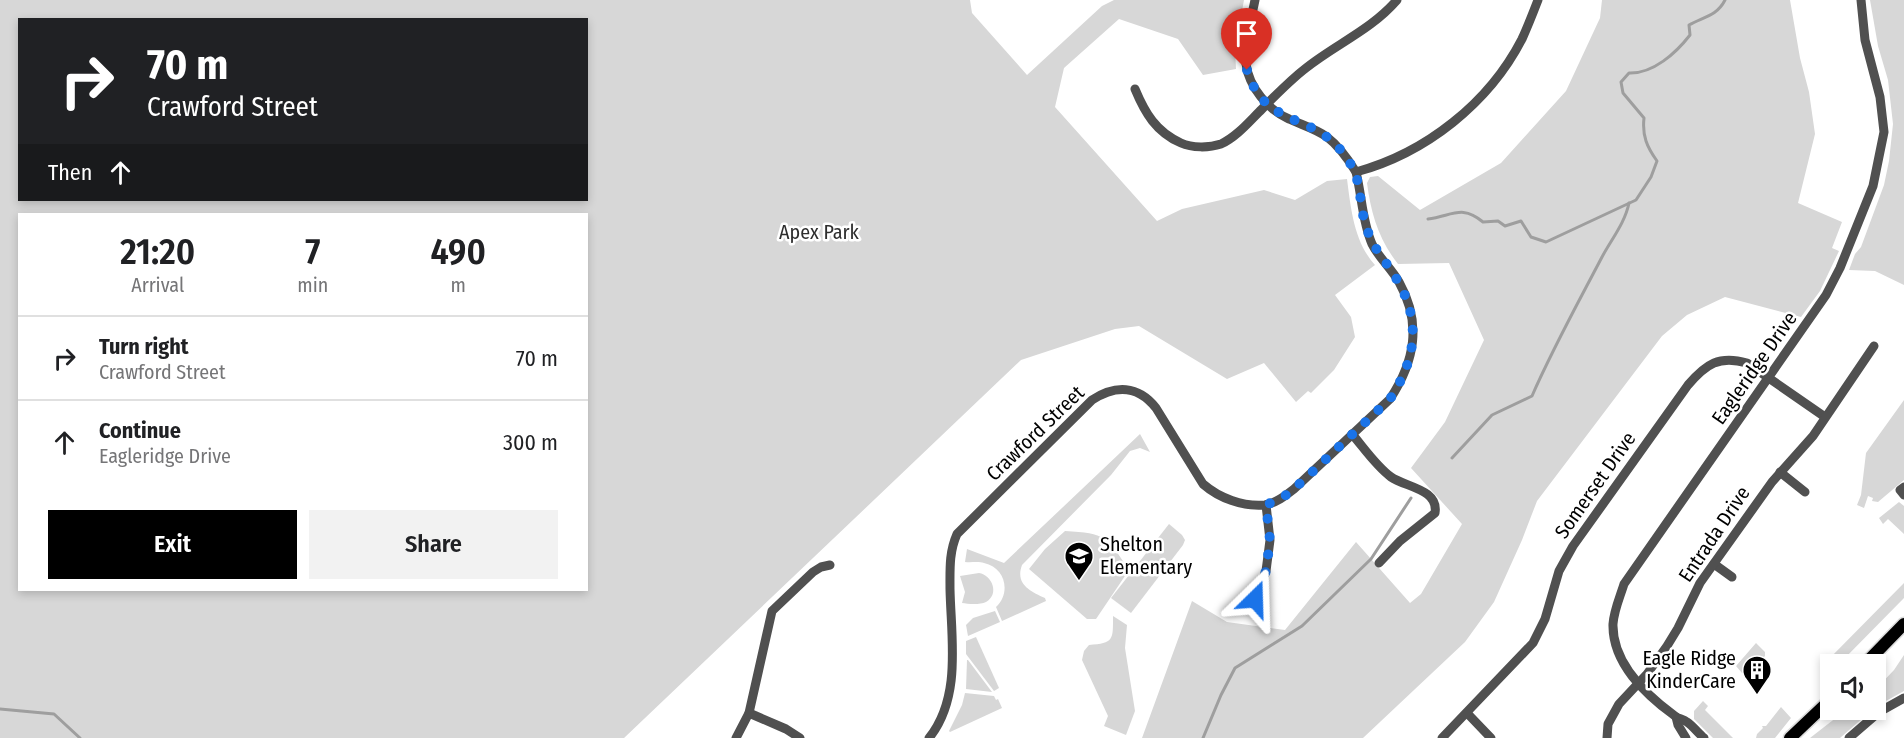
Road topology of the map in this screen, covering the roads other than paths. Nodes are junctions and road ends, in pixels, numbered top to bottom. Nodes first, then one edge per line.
1 (1255, 0) edge
2 (1397, 0) edge
3 (1538, 0) edge
4 (1861, 0) edge
5 (1135, 89) dead end
6 (1268, 103) junction
7 (1357, 175) junction
8 (1874, 346) dead end
9 (1769, 378) junction
10 (1825, 417) junction
11 (1352, 434) junction
12 (1780, 472) junction
13 (1805, 492) dead end
14 (1266, 505) junction
15 (1379, 563) dead end
16 (1714, 564) junction
17 (830, 565) dead end
18 (1732, 577) dead end
19 (1255, 599) dead end
20 (1904, 624) edge
21 (1875, 654) edge
22 (1639, 682) junction
23 (1904, 698) edge
24 (1820, 710) edge
25 (749, 713) junction
26 (1467, 713) junction
27 (1676, 717) junction
28 (736, 738) edge
29 (800, 738) edge
30 (929, 738) edge
31 (1442, 738) edge
32 (1491, 738) edge
33 (1607, 738) edge
34 (1686, 738) edge
35 (1704, 738) edge
36 (1790, 738) edge
37 (1849, 738) edge

1 - 6 street
2 - 6 street
3 - 7 street
4 - 9 street, Eagleridge Drive
5 - 6 street
6 - 7 street
7 - 11 street
8 - 10 street, Entrada Drive
9 - 10 street, Somerset Drive
9 - 22 street, Eagleridge Drive
9 - 26 street, Somerset Drive
10 - 12 street, Entrada Drive
11 - 14 street
11 - 15 street
12 - 13 street
12 - 16 street, Entrada Drive
14 - 19 street
14 - 30 street, Crawford Street
16 - 18 street
16 - 22 street, Entrada Drive
17 - 25 street
20 - 21 main road
22 - 27 street, Eagleridge Drive
22 - 33 street, Entrada Drive
23 - 37 street
24 - 36 main road
25 - 28 street
25 - 29 street
26 - 31 street, Somerset Drive
26 - 32 street
27 - 34 street, Eagleridge Drive
27 - 35 street, Eagleridge Drive

